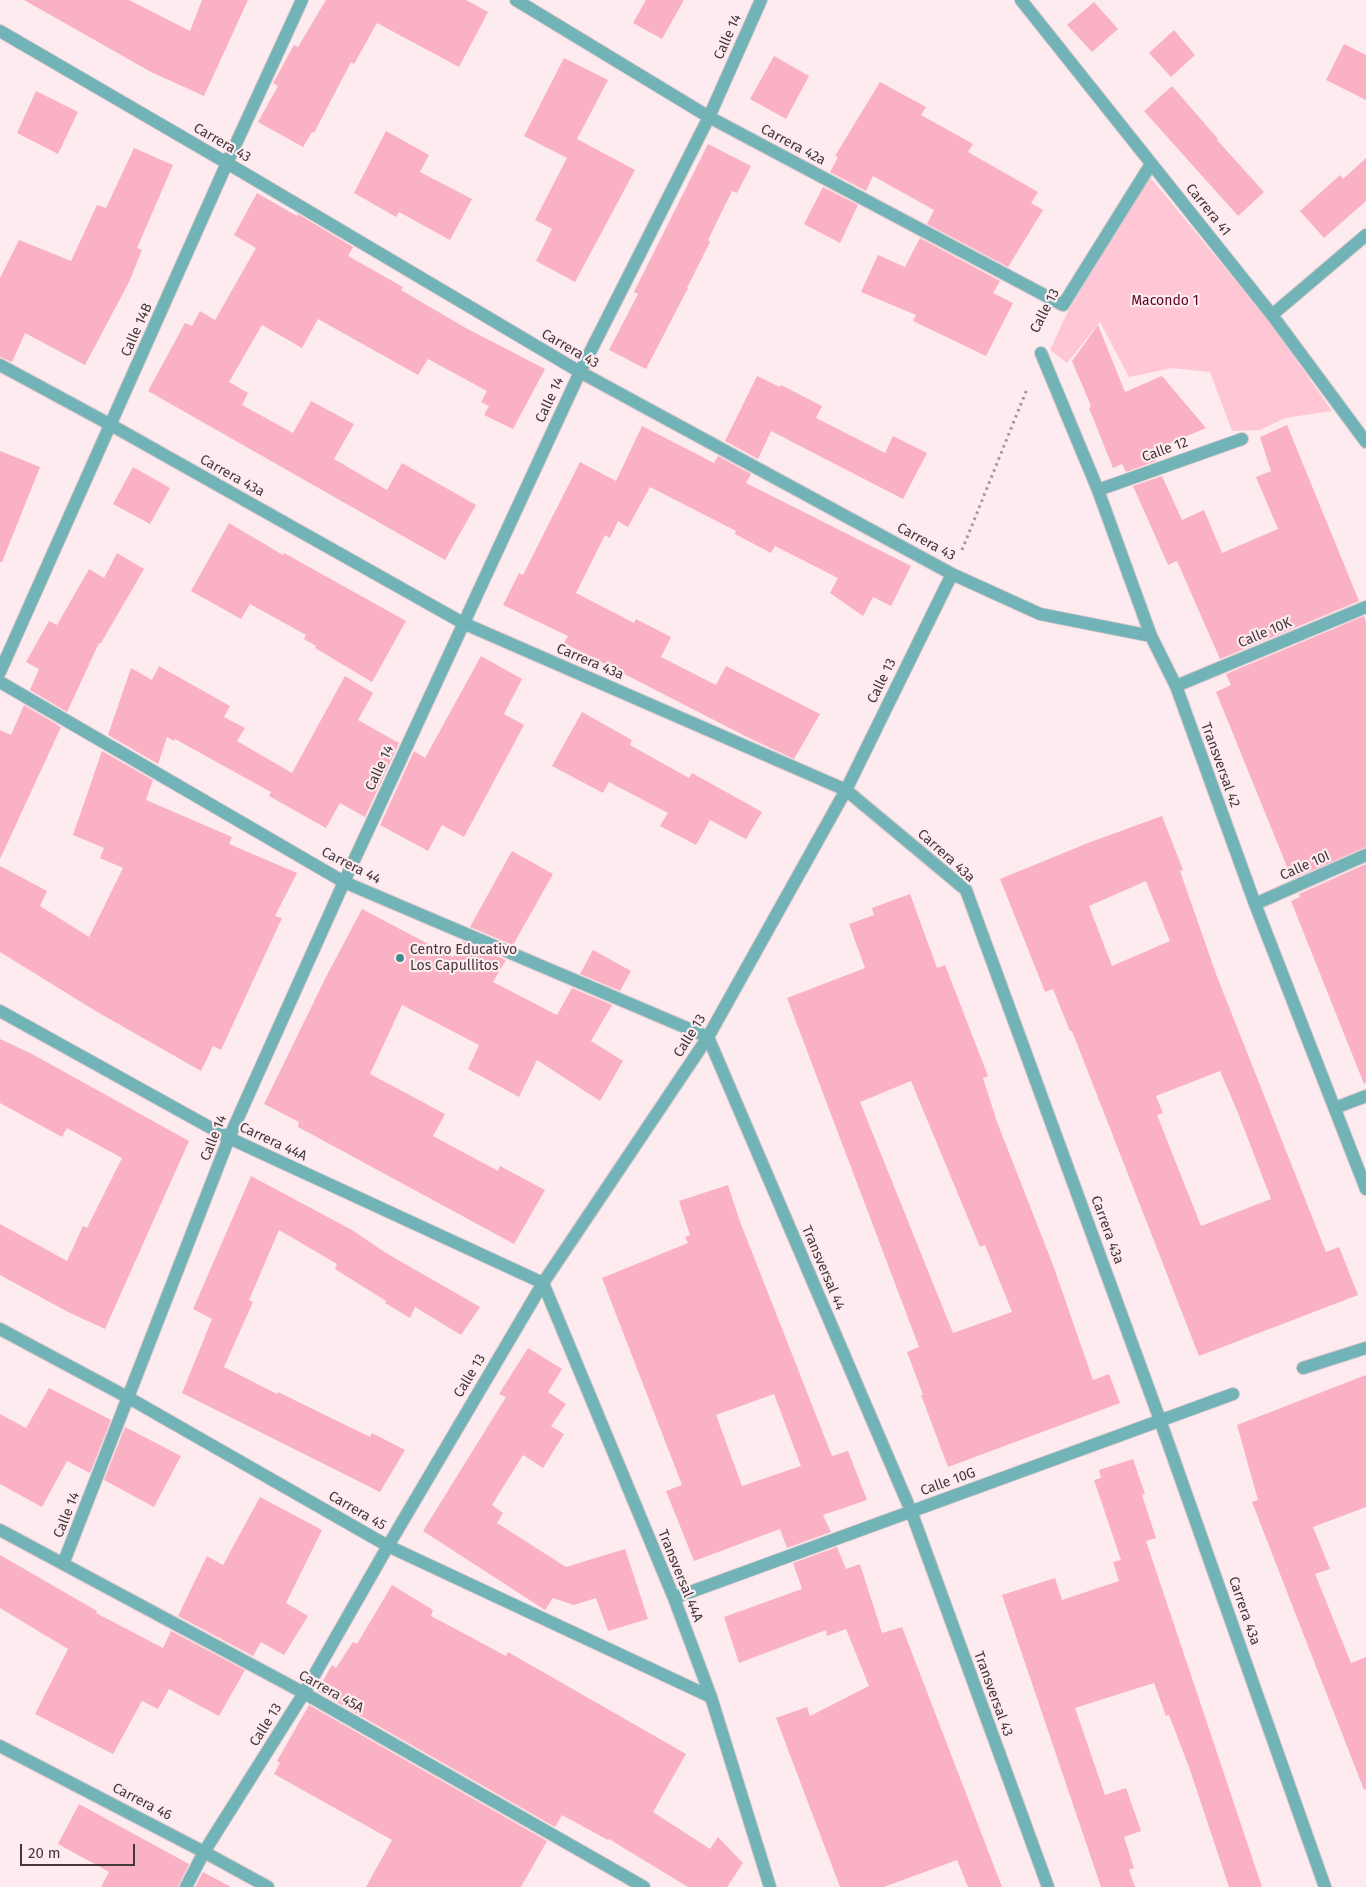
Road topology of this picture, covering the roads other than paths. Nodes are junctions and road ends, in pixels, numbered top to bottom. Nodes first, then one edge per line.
1 (302, 0) edge
2 (516, 0) edge
3 (761, 0) edge
4 (1023, 1) edge
5 (0, 31) edge
6 (709, 117) junction
7 (227, 163) junction
8 (1151, 164) junction
9 (1366, 235) edge
10 (1063, 305) joint
11 (1272, 315) junction
12 (1041, 353) road end
13 (0, 365) edge
14 (580, 372) junction
15 (111, 425) junction
16 (1242, 439) dead end
17 (1366, 442) edge
18 (1098, 490) junction
19 (952, 574) junction
20 (1366, 606) edge
21 (463, 624) junction
22 (1151, 636) junction
23 (0, 672) edge
24 (0, 682) edge
25 (1176, 686) junction
26 (846, 790) junction
27 (1366, 855) edge
28 (344, 882) junction
29 (1256, 904) junction
30 (0, 1011) edge
31 (708, 1037) junction
32 (1366, 1096) edge
33 (1335, 1108) junction
34 (229, 1138) junction
35 (1366, 1189) edge
36 (543, 1283) junction
37 (0, 1328) edge
38 (1366, 1348) edge
39 (1303, 1368) dead end
40 (1232, 1394) dead end
41 (129, 1398) junction
42 (1160, 1420) junction
43 (911, 1511) junction
44 (0, 1530) edge
45 (388, 1546) junction
46 (63, 1564) junction
47 (674, 1598) junction
48 (304, 1693) junction
49 (711, 1697) junction
50 (0, 1746) edge
51 (204, 1852) junction
52 (186, 1887) edge
53 (268, 1887) edge
54 (644, 1887) edge
55 (770, 1887) edge
56 (1048, 1887) edge
57 (1325, 1887) edge

1 - 7 street, Calle 14B
2 - 6 street, Carrera 42a
3 - 6 street, Calle 14
4 - 8 street, Carrera 41
5 - 7 street, Carrera 43
6 - 10 street, Carrera 42a
6 - 14 street, Calle 14
7 - 14 street, Carrera 43
7 - 15 street, Calle 14B
8 - 10 street, Calle 13
8 - 11 street, Carrera 41
9 - 11 street
11 - 17 street, Carrera 41
12 - 18 street, Transversal 42
13 - 15 street, Carrera 43a
14 - 19 street, Carrera 43
14 - 21 street, Calle 14
15 - 21 street, Carrera 43a
15 - 23 street, Calle 14B
16 - 18 street, Calle 12
18 - 22 street, Transversal 42
19 - 22 street, Carrera 43
19 - 26 street, Calle 13
20 - 25 street, Calle 10K
21 - 26 street, Carrera 43a
21 - 28 street, Calle 14
22 - 25 street, Transversal 42
24 - 28 street, Carrera 44
25 - 29 street, Transversal 42
26 - 31 street, Calle 13
26 - 42 street, Carrera 43a
27 - 29 street, Calle 10I
28 - 31 street, Carrera 44
28 - 34 street, Calle 14
29 - 33 street, Transversal 42
30 - 34 street, Carrera 44A
31 - 36 street, Calle 13
31 - 43 street, Transversal 44
32 - 33 street
33 - 35 street, Transversal 42
34 - 36 street, Carrera 44A
34 - 41 street, Calle 14
36 - 45 street, Calle 13
36 - 47 street, Transversal 44A
37 - 41 street, Carrera 45
38 - 39 street
40 - 42 street, Calle 10G
41 - 45 street, Carrera 45
41 - 46 street, Calle 14
42 - 43 street, Calle 10G
42 - 57 street, Carrera 43a
43 - 47 street, Calle 10G
43 - 56 street, Transversal 43
44 - 46 street, Carrera 45A
45 - 48 street, Calle 13
45 - 49 street, Carrera 45
46 - 48 street, Carrera 45A
47 - 49 street, Transversal 44A
48 - 51 street, Calle 13
48 - 54 street, Carrera 45A
49 - 55 street, Transversal 44A
50 - 51 street, Carrera 46
51 - 52 street, Calle 13
51 - 53 street, Carrera 46

